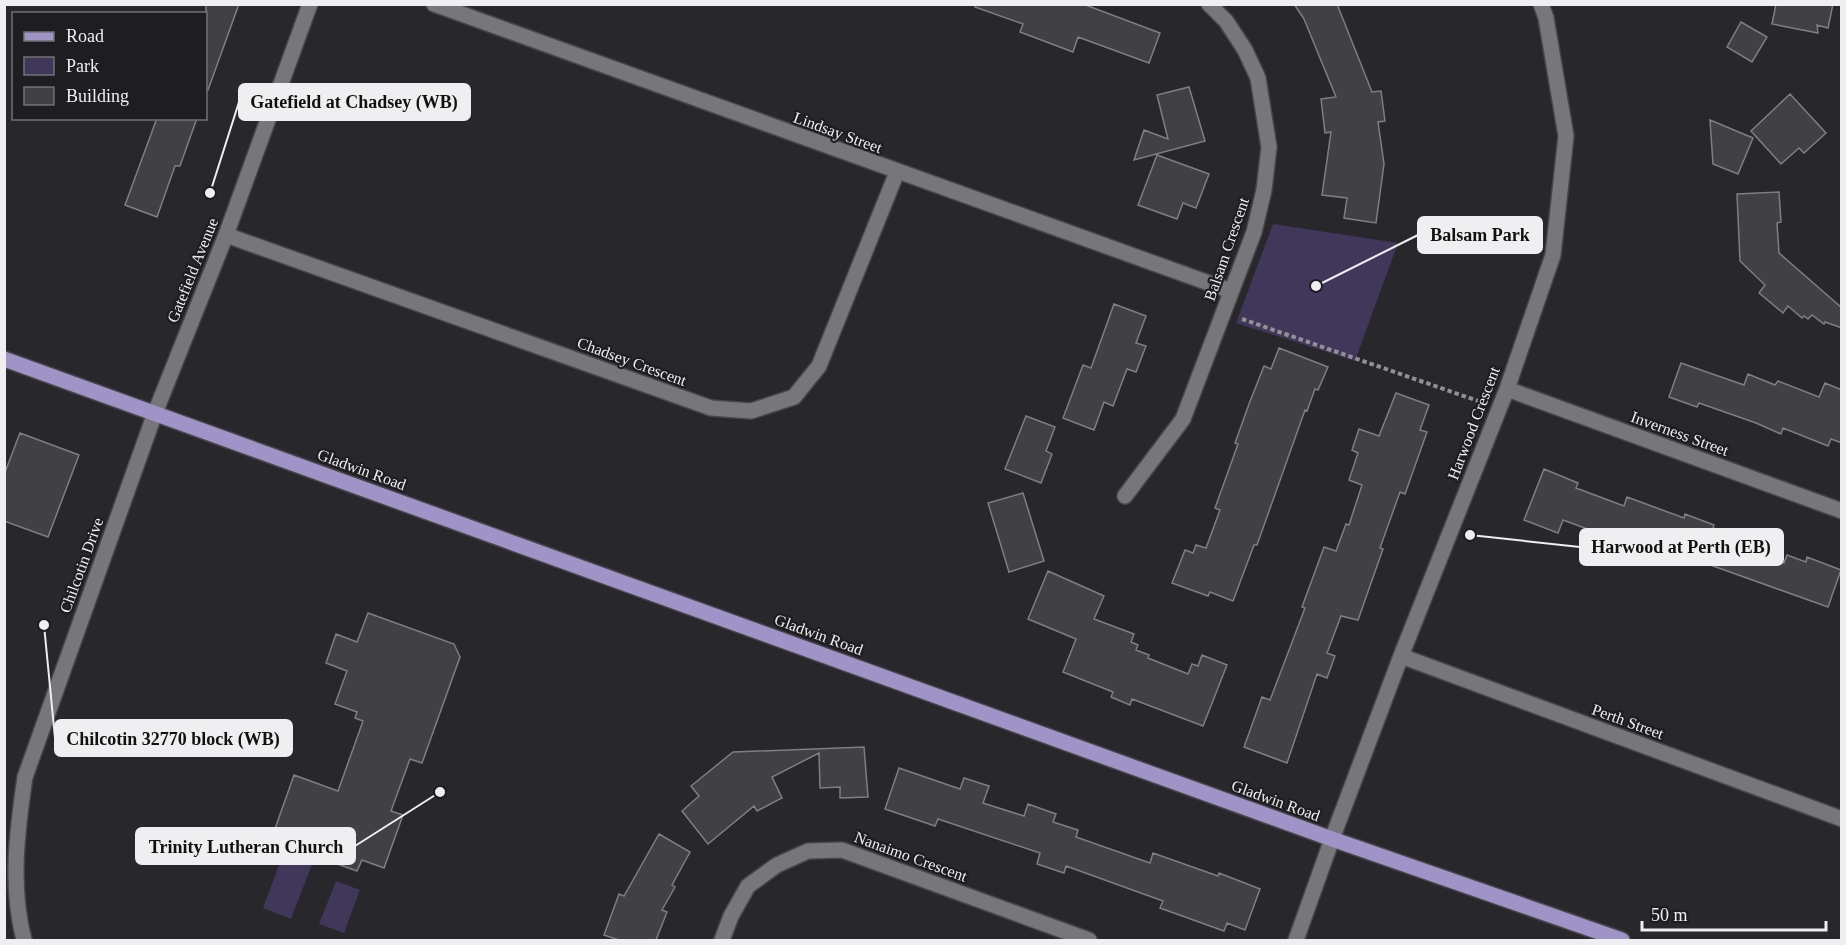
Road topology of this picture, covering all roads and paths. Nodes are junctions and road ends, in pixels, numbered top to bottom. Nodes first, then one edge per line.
1 (310, 4) edge
2 (434, 4) edge
3 (1209, 4) edge
4 (1541, 4) edge
5 (897, 172) junction
6 (226, 235) junction
7 (1231, 291) junction
8 (1223, 312) junction
9 (4, 359) edge
10 (1507, 389) junction
11 (1499, 409) junction
12 (154, 413) junction
13 (1125, 496) dead end
14 (1842, 511) edge
15 (1401, 656) junction
16 (1842, 819) edge
17 (1332, 839) junction
18 (1057, 935) edge
19 (24, 940) edge
20 (722, 940) edge
21 (1089, 940) edge
22 (1296, 940) edge
23 (1622, 940) edge

1 - 6 street, Gatefield Avenue
2 - 5 street, Lindsay Street
3 - 7 street, Balsam Crescent
4 - 10 street, Harwood Crescent
5 - 6 street, Chadsey Crescent
5 - 7 street, Lindsay Street
6 - 12 street, Gatefield Avenue
7 - 8 street, Balsam Crescent
8 - 11 path
8 - 13 street, Balsam Crescent
9 - 12 main road, Gladwin Road
10 - 11 street, Harwood Crescent
10 - 14 street, Inverness Street
11 - 15 street, Harwood Crescent
12 - 17 main road, Gladwin Road
12 - 19 street, Chilcotin Drive
15 - 16 street, Perth Street
15 - 17 street, Harwood Crescent
17 - 22 street
17 - 23 main road, Gladwin Road
18 - 20 street, Nanaimo Crescent
18 - 21 street, Nanaimo Crescent

